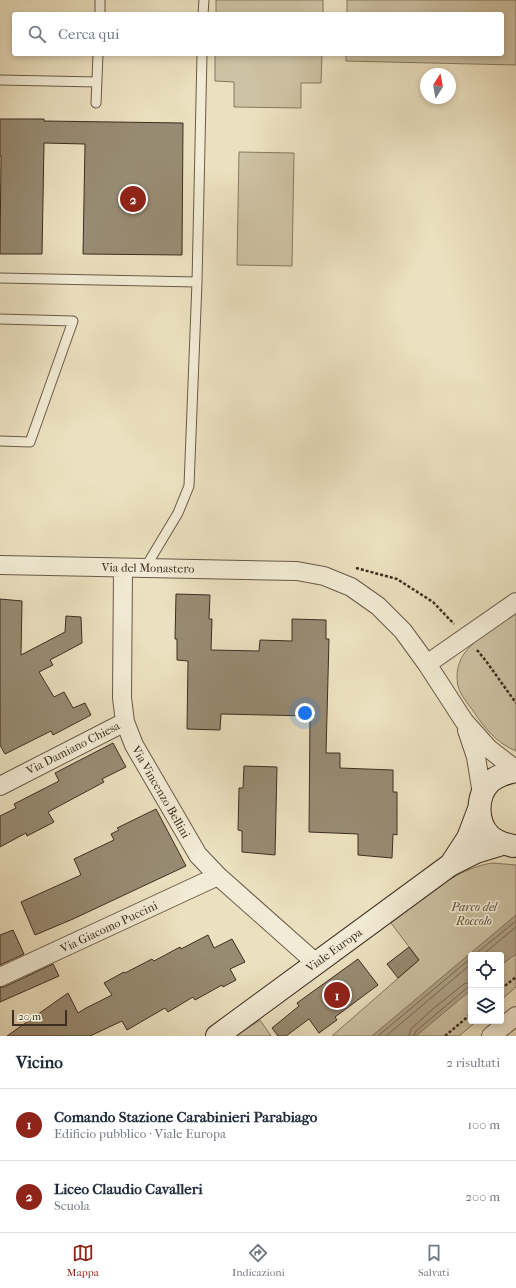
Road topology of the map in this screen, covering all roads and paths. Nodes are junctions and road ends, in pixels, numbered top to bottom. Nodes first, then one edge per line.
1 (100, 0) edge
2 (204, 0) edge
3 (100, 12) edge
4 (203, 12) edge
5 (98, 56) edge
6 (202, 56) edge
7 (0, 80) edge
8 (97, 82) junction
9 (96, 102) dead end
10 (0, 278) edge
11 (197, 282) junction
12 (0, 319) edge
13 (0, 441) edge
14 (0, 565) edge
15 (123, 568) junction
16 (145, 568) junction
17 (516, 602) edge
18 (427, 664) junction
19 (464, 721) junction
20 (125, 722) junction
21 (516, 771) edge
22 (0, 786) edge
23 (480, 802) junction
24 (509, 845) edge
25 (450, 865) junction
26 (218, 876) junction
27 (316, 963) junction
28 (0, 977) edge
29 (516, 977) edge
30 (502, 988) edge
31 (516, 1016) edge
32 (468, 1017) edge
33 (217, 1036) edge
34 (445, 1036) edge
35 (491, 1036) edge

1 - 3 lane
2 - 4 lane
5 - 8 lane
6 - 11 lane
7 - 8 lane
8 - 9 lane
10 - 11 lane
11 - 16 lane
12 - 13 lane
14 - 15 street, Via del Monastero
15 - 16 street, Via del Monastero
15 - 20 street, Via Vincenzo Bellini
16 - 18 street, Via del Monastero
17 - 18 street
18 - 19 street, Via del Monastero
19 - 21 street
19 - 23 street
20 - 22 street, Via Damiano Chiesa
20 - 26 street, Via Vincenzo Bellini
21 - 23 street, Viale Europa
23 - 24 street, Viale Europa
23 - 25 street, Viale Europa
24 - 25 street, Viale Europa
25 - 27 street, Viale Europa
26 - 27 street, Via Vincenzo Bellini
26 - 28 street, Via Giacomo Puccini
27 - 33 street, Viale Europa
29 - 30 path
31 - 35 street
32 - 34 path

